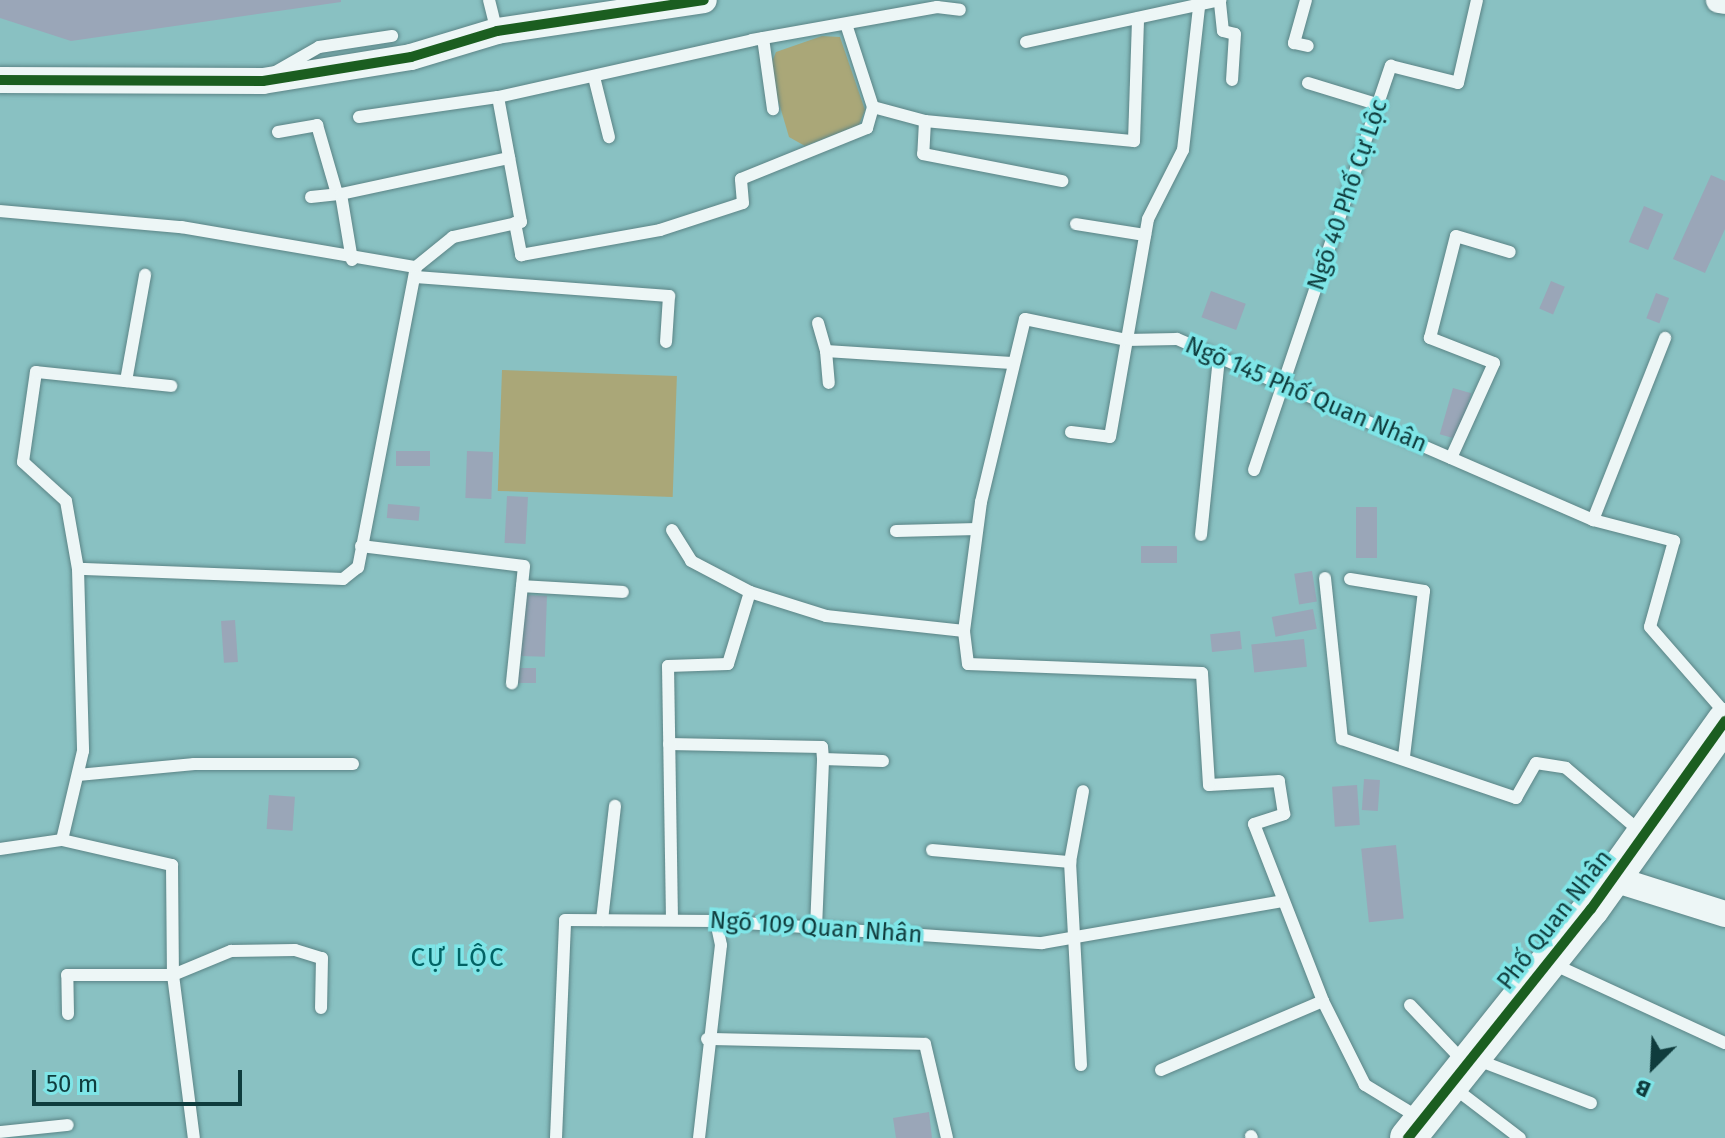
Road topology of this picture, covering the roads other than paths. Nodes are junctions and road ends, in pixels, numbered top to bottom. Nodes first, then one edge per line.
1 (489, 0) edge
2 (704, 0) edge
3 (1306, 0) edge
4 (1477, 0) edge
5 (1220, 2) edge
6 (1199, 7) junction
7 (960, 10) dead end
8 (1138, 18) junction
9 (846, 24) junction
10 (497, 31) junction
11 (392, 36) dead end
12 (763, 38) junction
13 (1026, 42) dead end
14 (1308, 46) dead end
15 (594, 77) junction
16 (0, 80) edge
17 (1232, 80) dead end
18 (263, 81) junction
19 (1308, 83) dead end
20 (498, 97) junction
21 (1380, 105) junction
22 (873, 107) junction
23 (773, 109) dead end
24 (359, 117) dead end
25 (925, 121) junction
26 (278, 132) dead end
27 (609, 137) dead end
28 (509, 158) junction
29 (1062, 181) dead end
30 (339, 194) junction
31 (311, 197) dead end
32 (0, 211) edge
33 (518, 222) junction
34 (1076, 224) dead end
35 (1145, 235) junction
36 (1510, 252) dead end
37 (352, 260) junction
38 (416, 272) junction
39 (145, 275) dead end
40 (818, 323) dead end
41 (1665, 338) dead end
42 (1126, 340) junction
43 (666, 342) dead end
44 (826, 351) junction
45 (1219, 358) junction
46 (1012, 363) junction
47 (126, 381) junction
48 (829, 383) dead end
49 (171, 386) dead end
50 (1071, 432) dead end
51 (1451, 458) junction
52 (1254, 470) dead end
53 (1593, 520) junction
54 (977, 529) junction
55 (672, 530) dead end
56 (896, 531) dead end
57 (1201, 535) dead end
58 (361, 546) junction
59 (78, 569) junction
60 (1325, 578) dead end
61 (1350, 579) dead end
62 (522, 586) junction
63 (623, 592) dead end
64 (750, 592) junction
65 (964, 631) junction
66 (512, 683) dead end
67 (1725, 713) edge
68 (1725, 721) edge
69 (669, 744) junction
70 (1404, 757) junction
71 (823, 759) junction
72 (883, 761) dead end
73 (353, 764) dead end
74 (78, 775) junction
75 (1083, 791) dead end
76 (615, 806) dead end
77 (1644, 835) junction
78 (62, 840) junction
79 (0, 849) edge
80 (932, 850) dead end
81 (1070, 862) junction
82 (1614, 879) junction
83 (1282, 901) junction
84 (1725, 914) edge
85 (602, 920) junction
86 (672, 920) junction
87 (716, 921) junction
88 (816, 928) junction
89 (1071, 937) junction
90 (1549, 962) junction
91 (173, 975) junction
92 (1323, 1001) junction
93 (1410, 1005) dead end
94 (321, 1008) dead end
95 (68, 1014) dead end
96 (707, 1039) junction
97 (1725, 1043) edge
98 (1081, 1065) dead end
99 (1463, 1069) junction
100 (1161, 1070) dead end
101 (1591, 1103) dead end
102 (68, 1125) dead end
103 (1415, 1129) edge
104 (0, 1132) edge
105 (194, 1138) edge
106 (556, 1138) edge
107 (699, 1138) edge
108 (947, 1138) edge
109 (1520, 1138) edge

1 - 10 lane
2 - 10 street
3 - 14 lane
4 - 21 lane, Ngõ 40 Phố Cự Lộc
5 - 6 lane
5 - 17 lane
6 - 8 lane
6 - 35 lane
7 - 9 lane
8 - 13 lane
8 - 25 lane
9 - 12 lane
9 - 22 lane
10 - 18 street
11 - 18 lane
12 - 15 lane
12 - 23 lane
15 - 20 lane
15 - 27 lane
16 - 18 street
19 - 21 lane
20 - 24 lane
20 - 28 lane
21 - 52 lane, Ngõ 40 Phố Cự Lộc
22 - 25 lane
22 - 33 lane
25 - 29 lane
26 - 30 lane
28 - 30 lane
28 - 33 lane
30 - 31 lane
30 - 37 lane
32 - 37 lane
33 - 38 lane
34 - 35 lane
35 - 42 lane
36 - 51 lane
37 - 38 lane
38 - 43 lane
38 - 58 lane
39 - 47 lane
40 - 44 lane
41 - 53 lane
42 - 45 lane, Ngõ 145 Phố Quan Nhân
42 - 46 lane, Ngõ 145 Phố Quan Nhân
42 - 50 lane
44 - 46 lane
44 - 48 lane
45 - 51 lane, Ngõ 145 Phố Quan Nhân
45 - 57 lane
46 - 54 lane, Ngõ 145 Phố Quan Nhân
47 - 49 lane
47 - 59 lane
51 - 53 lane, Ngõ 145 Phố Quan Nhân
53 - 67 lane, Ngõ 145 Phố Quan Nhân
54 - 56 lane
54 - 65 lane, Ngõ 145 Phố Quan Nhân
55 - 64 lane
58 - 59 lane
58 - 62 lane
59 - 74 lane
60 - 70 lane
61 - 70 lane
62 - 63 lane
62 - 66 lane
64 - 65 lane
64 - 69 lane
65 - 83 lane, Ngõ 145 Phố Quan Nhân
68 - 77 street, Phố Quan Nhân
69 - 71 lane
69 - 86 lane
70 - 77 lane
71 - 72 lane
71 - 88 lane
73 - 74 lane
74 - 78 lane
75 - 81 lane
76 - 85 lane
77 - 82 street, Phố Quan Nhân
78 - 79 lane
78 - 91 lane
80 - 81 lane
81 - 89 lane
82 - 84 street
82 - 90 street, Phố Quan Nhân
83 - 89 lane, Ngõ 109 Quan Nhân
83 - 92 lane
85 - 86 lane, Ngõ 109 Quan Nhân
85 - 106 lane, Ngõ 109 Quan Nhân
86 - 87 lane, Ngõ 109 Quan Nhân
87 - 88 lane, Ngõ 109 Quan Nhân
87 - 96 lane
88 - 89 lane, Ngõ 109 Quan Nhân
89 - 98 lane
90 - 97 lane
90 - 99 street, Phố Quan Nhân
91 - 94 lane
91 - 95 lane
91 - 105 lane
92 - 100 lane
92 - 103 lane
93 - 99 lane
96 - 107 lane
96 - 108 lane
99 - 101 lane
99 - 103 street, Phố Quan Nhân
99 - 109 lane
102 - 104 lane

